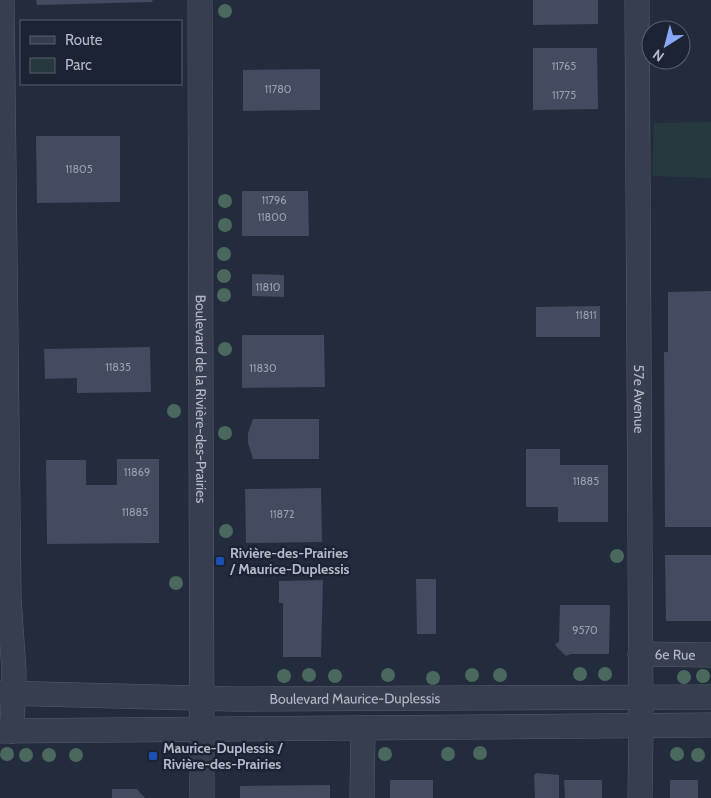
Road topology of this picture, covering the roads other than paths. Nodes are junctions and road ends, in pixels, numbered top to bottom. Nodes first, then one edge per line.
1 (2, 0) edge
2 (200, 0) edge
3 (637, 0) edge
4 (640, 654) junction
5 (711, 655) edge
6 (6, 693) edge
7 (640, 697) junction
8 (711, 697) edge
9 (201, 698) junction
10 (642, 725) junction
11 (711, 725) edge
12 (363, 728) junction
13 (202, 729) junction
14 (6, 731) edge
15 (202, 798) edge
16 (362, 798) edge
17 (640, 798) edge

1 - 6 street
2 - 9 street, Boulevard de la Rivière-des-Prairies
3 - 4 street, 57e Avenue
4 - 5 street, 6e Rue
4 - 7 street, 57e Avenue
6 - 9 street, Boulevard Maurice-Duplessis
6 - 14 street
7 - 8 street, Boulevard Maurice-Duplessis
7 - 9 street, Boulevard Maurice-Duplessis
7 - 10 street, 57e Avenue
9 - 13 street, Boulevard de la Rivière-des-Prairies
10 - 11 street
10 - 12 street
10 - 17 street, 57e Avenue
12 - 13 street
12 - 16 street
13 - 14 street
13 - 15 street, Boulevard de la Rivière-des-Prairies

